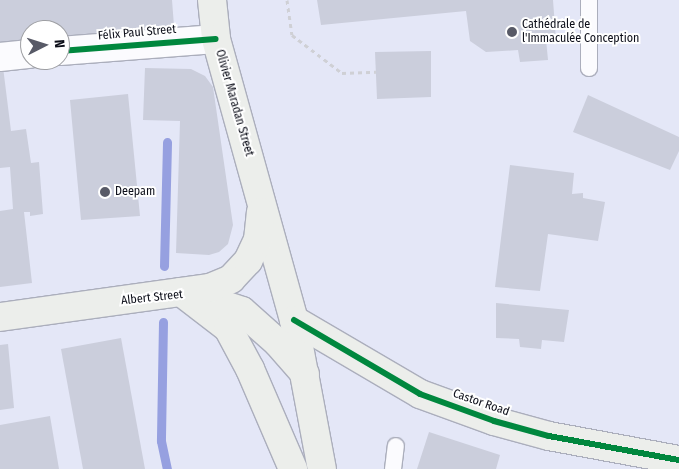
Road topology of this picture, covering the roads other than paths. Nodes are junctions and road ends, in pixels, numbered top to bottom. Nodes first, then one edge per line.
1 (212, 0) edge
2 (589, 0) edge
3 (216, 39) junction
4 (70, 50) edge
5 (20, 55) edge
6 (0, 57) edge
7 (590, 68) dead end
8 (262, 206) junction
9 (181, 292) junction
10 (0, 317) edge
11 (294, 320) junction
12 (305, 374) junction
13 (396, 446) dead end
14 (679, 460) edge
15 (293, 469) edge
16 (322, 469) edge
17 (393, 469) edge

1 - 3 main road, Olivier Maradan Street
2 - 7 lane
3 - 4 street, Félix Paul Street
3 - 8 main road, Olivier Maradan Street
5 - 6 street
8 - 9 main road
8 - 11 main road, Olivier Maradan Street
9 - 10 main road, Albert Street
9 - 12 main road, Albert Street
9 - 15 main road
11 - 12 main road, Olivier Maradan Street
11 - 14 main road, Castor Road
12 - 16 main road, Olivier Maradan Street
13 - 17 lane

